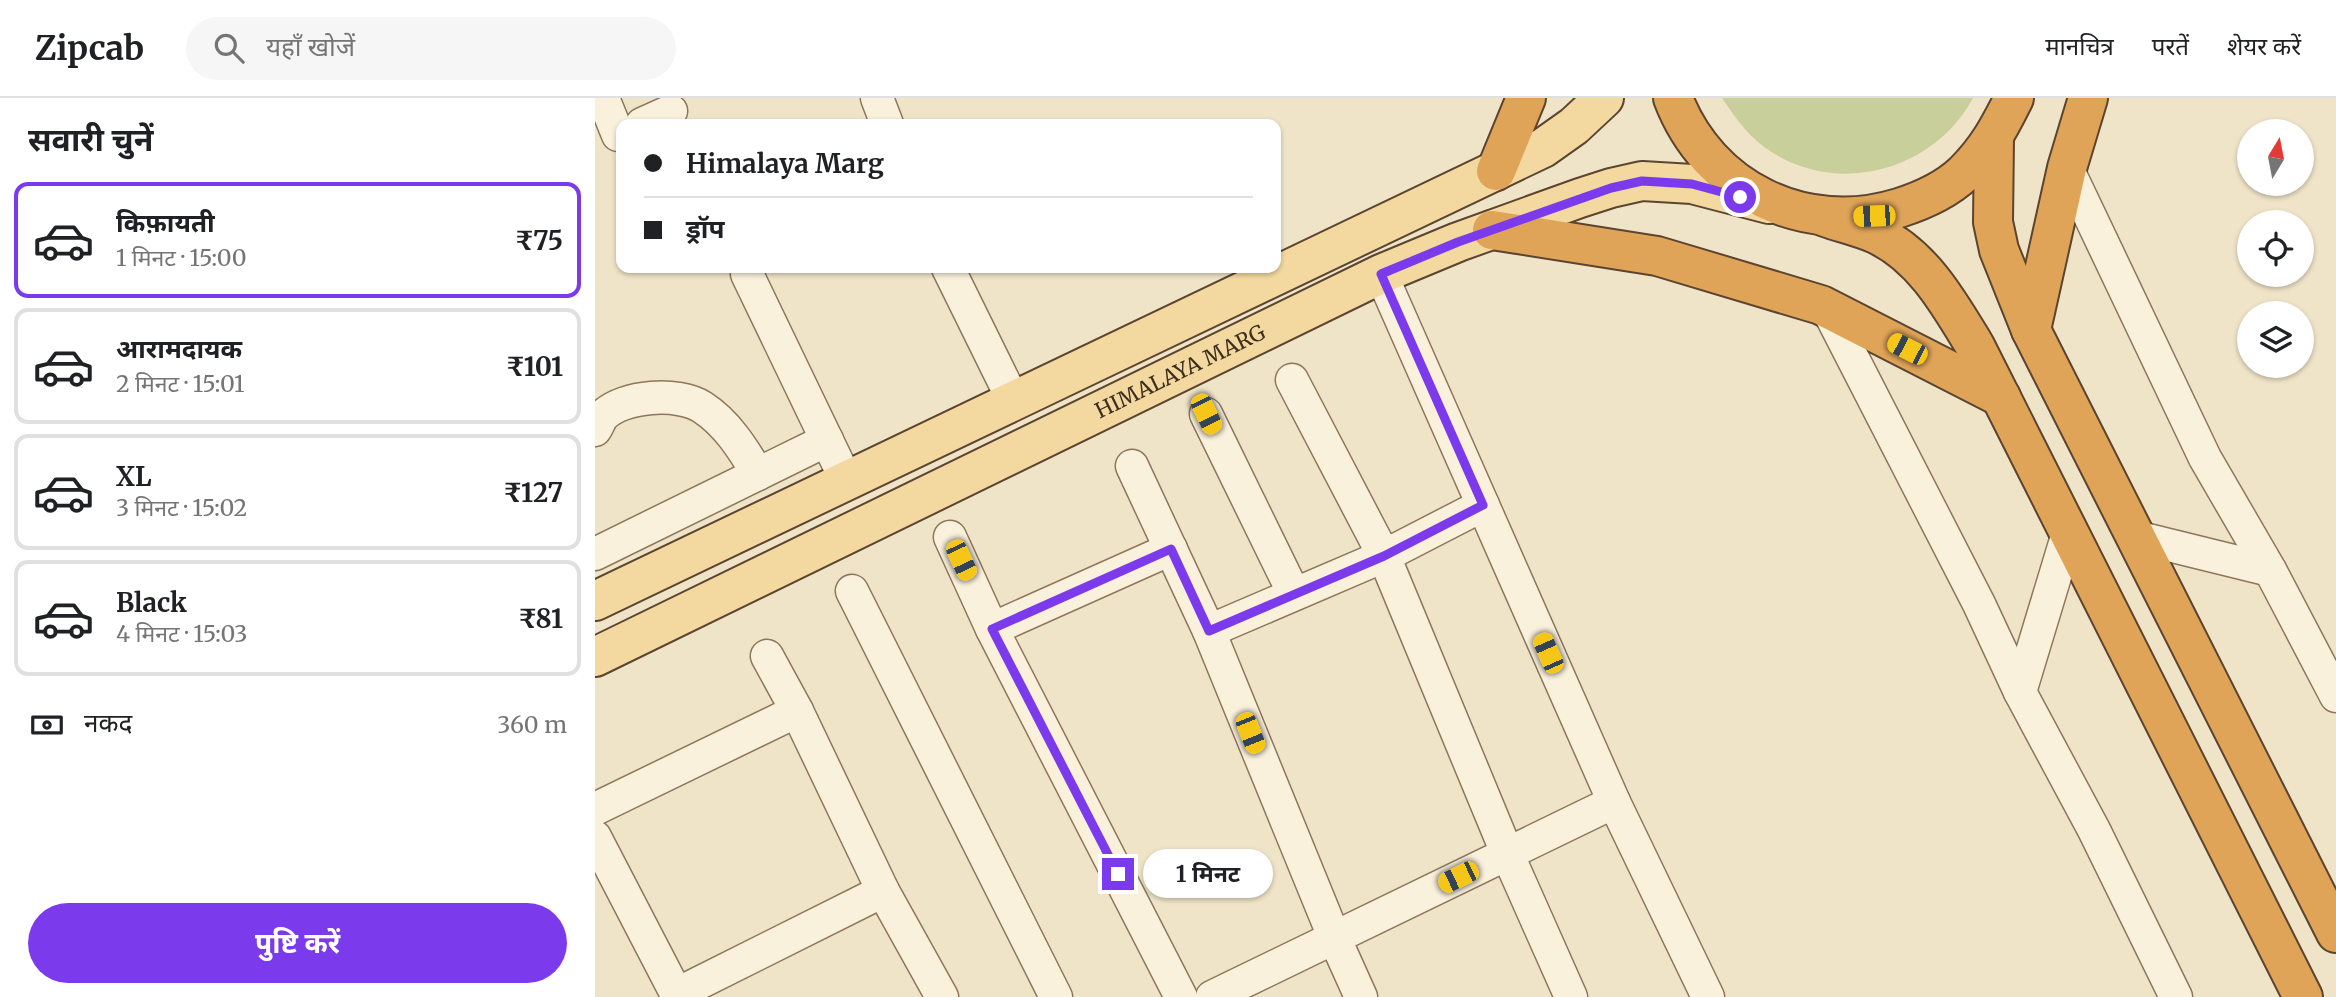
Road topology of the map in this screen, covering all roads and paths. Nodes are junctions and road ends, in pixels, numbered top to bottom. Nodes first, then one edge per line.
1 (603, 98) edge
2 (877, 98) edge
3 (1527, 98) edge
4 (1604, 98) edge
5 (1673, 98) edge
6 (2014, 98) edge
7 (2088, 98) edge
8 (671, 111) edge
9 (654, 119) edge
10 (885, 119) edge
11 (616, 128) edge
12 (1994, 138) junction
13 (2067, 168) junction
14 (1496, 171) junction
15 (1788, 209) junction
16 (1825, 217) junction
17 (1492, 230) junction
18 (751, 273) edge
19 (950, 273) edge
20 (1281, 273) edge
21 (1281, 273) edge
22 (1381, 274) junction
23 (1827, 308) junction
24 (2031, 330) junction
25 (1292, 380) dead end
26 (2001, 397) junction
27 (1013, 400) junction
28 (1206, 414) dead end
29 (595, 430) edge
30 (827, 440) junction
31 (1132, 466) dead end
32 (758, 474) junction
33 (847, 482) junction
34 (1483, 505) junction
35 (2069, 530) junction
36 (950, 537) dead end
37 (2136, 537) junction
38 (1171, 549) junction
39 (596, 550) edge
40 (1384, 556) junction
41 (2270, 569) junction
42 (852, 591) dead end
43 (1294, 594) junction
44 (595, 601) edge
45 (992, 629) junction
46 (1209, 631) junction
47 (767, 656) dead end
48 (595, 657) edge
49 (2020, 692) junction
50 (2336, 696) edge
51 (797, 711) junction
52 (1614, 802) junction
53 (595, 809) edge
54 (595, 837) edge
55 (1507, 853) junction
56 (883, 891) junction
57 (2336, 933) edge
58 (1334, 937) junction
59 (677, 996) edge
60 (942, 997) edge
61 (1056, 997) edge
62 (1181, 997) edge
63 (1212, 997) edge
64 (1361, 997) edge
65 (1571, 997) edge
66 (1708, 997) edge
67 (2176, 997) edge
68 (2303, 997) edge

1 - 11 street
2 - 10 street
3 - 14 highway
4 - 14 main road
5 - 15 highway
6 - 12 highway
7 - 13 highway
8 - 9 street
12 - 16 highway
12 - 24 highway
13 - 24 highway
13 - 41 street
14 - 21 main road
15 - 16 highway
15 - 17 main road, HIMALAYA MARG
16 - 26 highway
17 - 22 main road, HIMALAYA MARG
17 - 23 highway
18 - 30 street
19 - 27 street
20 - 27 main road
22 - 34 street
22 - 48 main road, HIMALAYA MARG
23 - 26 highway
23 - 49 street
24 - 37 highway
25 - 40 street
26 - 35 highway
27 - 33 main road
28 - 43 street
29 - 32 street
30 - 32 street
30 - 33 street
31 - 38 street
32 - 39 street
33 - 44 main road
34 - 40 street
34 - 52 street
35 - 49 street
35 - 68 highway
36 - 45 street
37 - 41 street
37 - 57 highway
38 - 45 street
38 - 46 street
40 - 43 street
40 - 55 street
41 - 50 street
42 - 61 street
43 - 46 street
45 - 62 street
46 - 58 street
47 - 51 street
49 - 67 street
51 - 53 street
51 - 56 street
52 - 55 street
52 - 66 street
54 - 59 street
55 - 58 street
55 - 65 street
56 - 59 street
56 - 60 street
58 - 63 street
58 - 64 street

